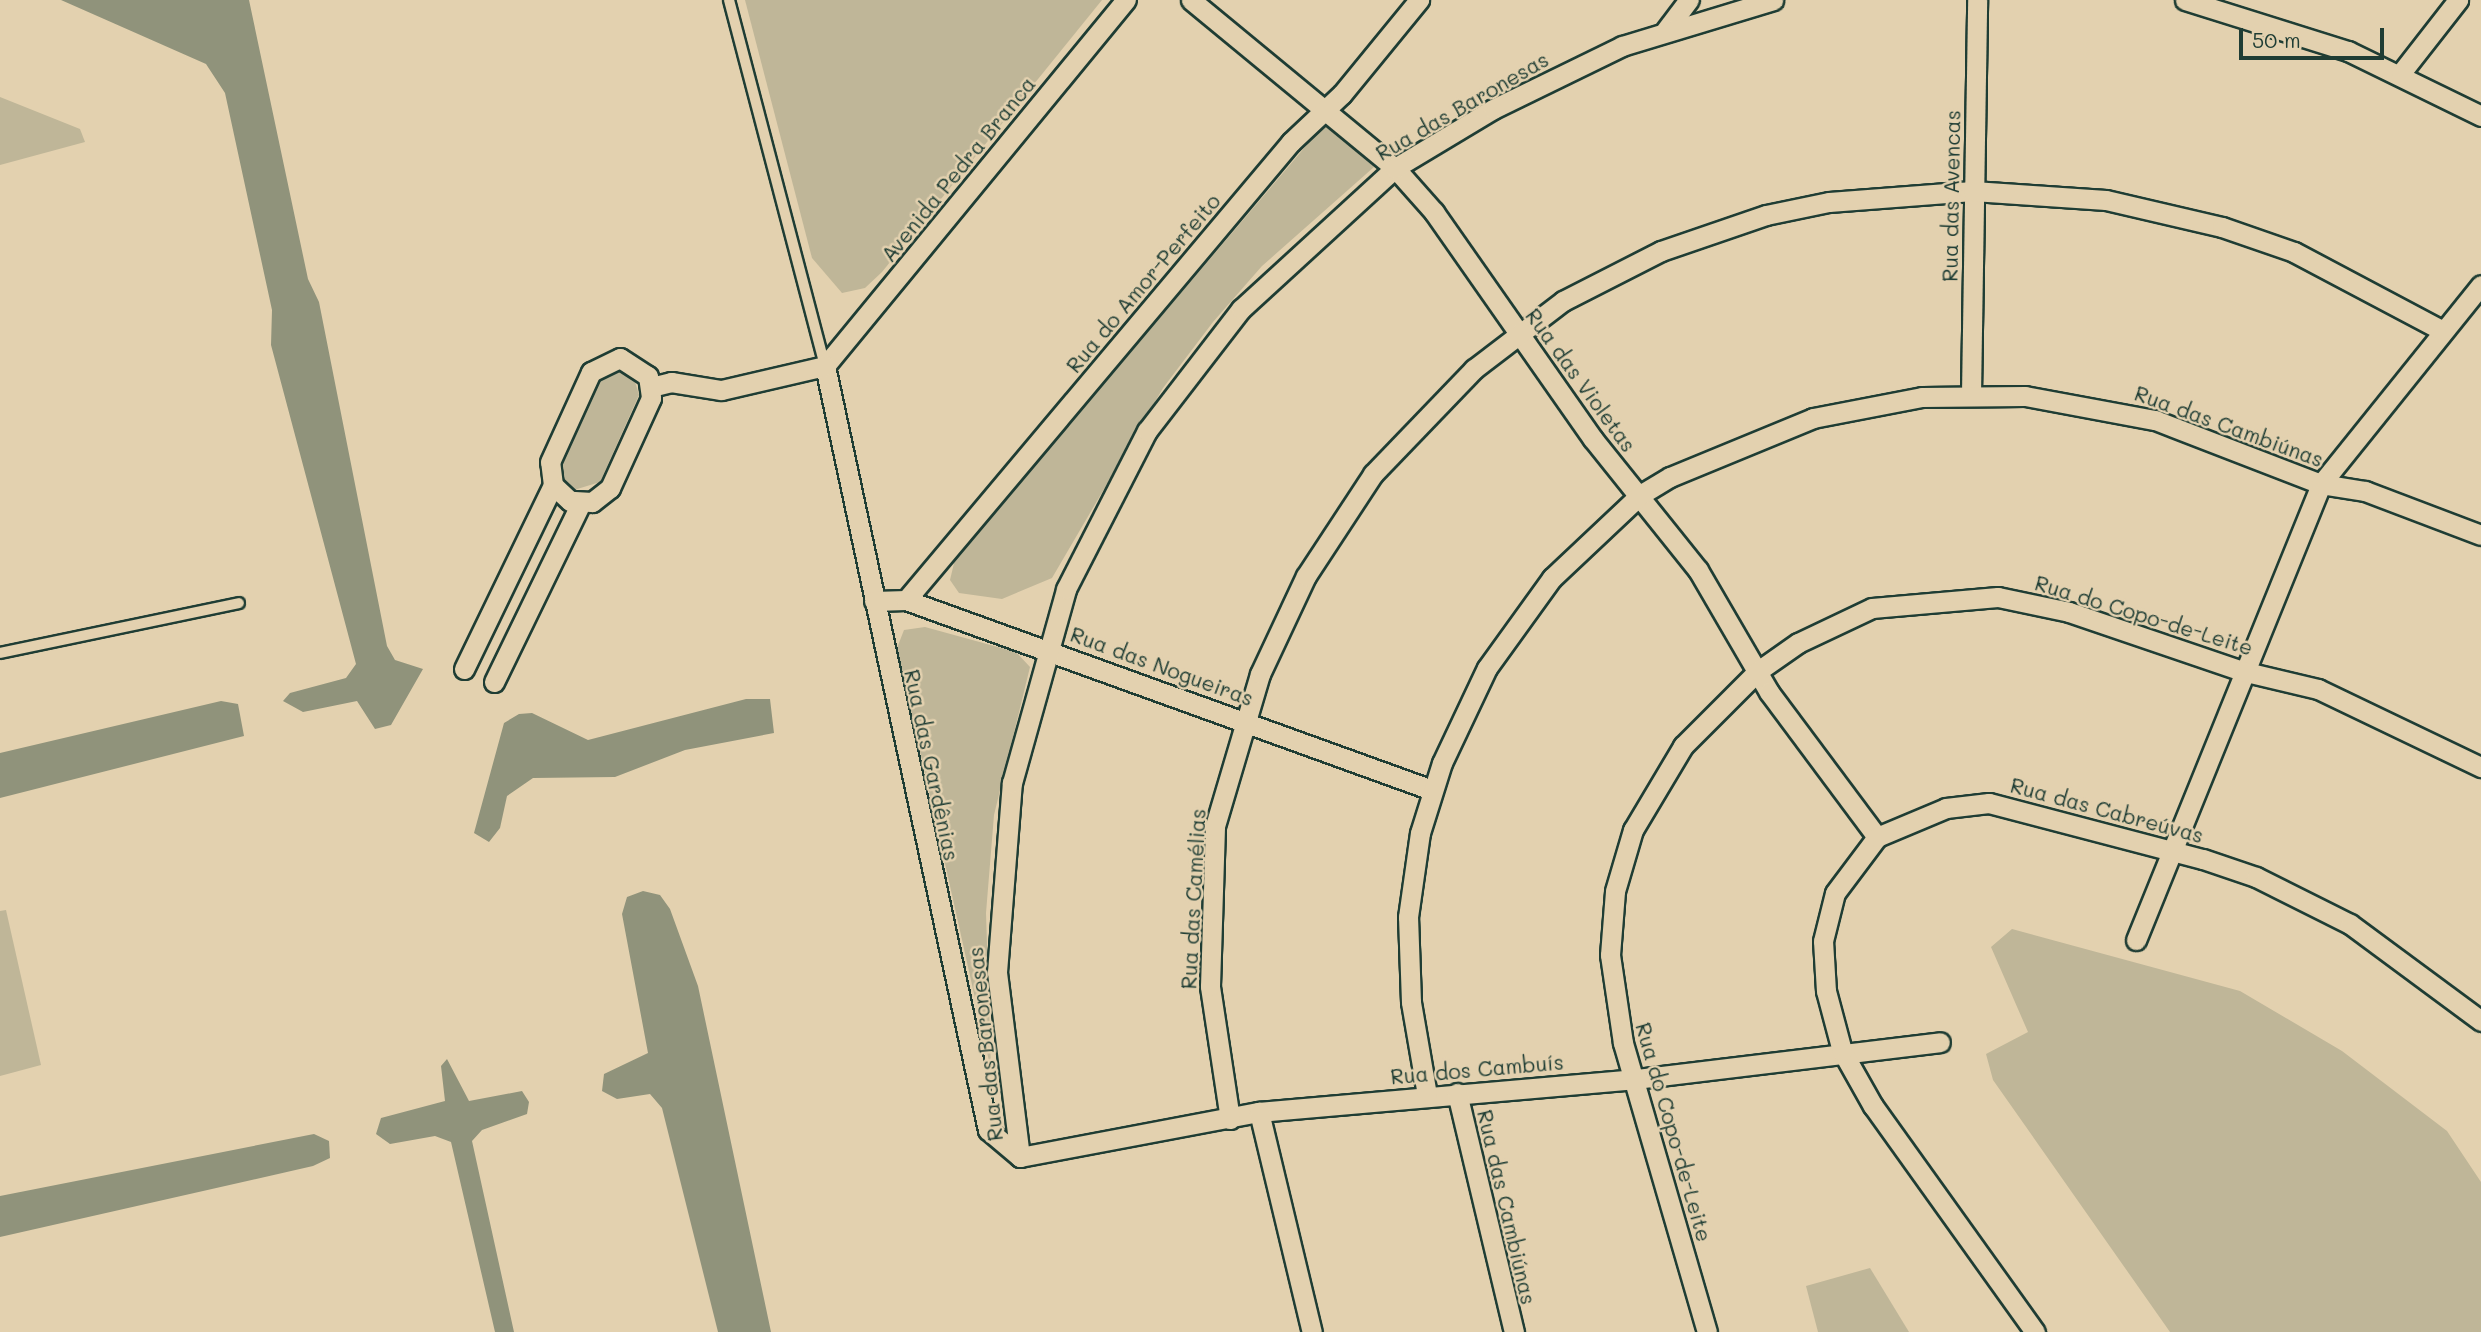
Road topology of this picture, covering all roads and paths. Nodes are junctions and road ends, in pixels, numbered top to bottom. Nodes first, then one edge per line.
1 (729, 0) edge
2 (1126, 0) edge
3 (1191, 0) edge
4 (1419, 0) edge
5 (1689, 0) edge
6 (1773, 0) edge
7 (1977, 0) edge
8 (2188, 0) edge
9 (2458, 0) edge
10 (1666, 30) junction
11 (2400, 72) junction
12 (1327, 110) junction
13 (2481, 116) edge
14 (1395, 167) junction
15 (1973, 191) junction
16 (2481, 285) edge
17 (2473, 309) edge
18 (2443, 331) junction
19 (1518, 333) junction
20 (825, 366) junction
21 (651, 387) junction
22 (1971, 394) junction
23 (2321, 484) junction
24 (553, 485) junction
25 (1640, 495) junction
26 (581, 503) junction
27 (2481, 535) edge
28 (906, 600) junction
29 (874, 601) junction
30 (239, 603) dead end
31 (1046, 648) junction
32 (0, 653) edge
33 (464, 668) dead end
34 (1758, 671) junction
35 (2242, 671) junction
36 (494, 682) dead end
37 (1243, 719) junction
38 (2481, 767) edge
39 (1432, 790) junction
40 (1877, 837) junction
41 (2170, 852) junction
42 (2136, 940) dead end
43 (2481, 1021) edge
44 (1940, 1042) dead end
45 (1842, 1051) junction
46 (1636, 1079) junction
47 (1457, 1093) junction
48 (1427, 1095) junction
49 (1259, 1112) junction
50 (1230, 1119) junction
51 (1020, 1157) junction
52 (1312, 1332) edge
53 (1514, 1332) edge
54 (1707, 1332) edge
55 (2035, 1332) edge

1 - 20 lane
2 - 20 street, Avenida Pedra Branca
3 - 12 street, Rua das Violetas
4 - 12 street, Rua do Amor-Perfeito
5 - 10 street
6 - 10 street, Rua das Baronesas
7 - 15 street, Rua das Avencas
8 - 11 street
9 - 11 street
10 - 14 street, Rua das Baronesas
11 - 13 street
12 - 14 street, Rua das Violetas
12 - 28 street, Rua do Amor-Perfeito
14 - 19 street, Rua das Violetas
14 - 31 street, Rua das Baronesas
15 - 18 street, Rua das Camélias
15 - 19 street, Rua das Camélias
15 - 22 street, Rua das Avencas
16 - 17 street
17 - 18 street
18 - 23 street
19 - 25 street, Rua das Violetas
19 - 37 street, Rua das Camélias
20 - 21 street
20 - 29 street, Rua das Gardênias
21 - 24 street
21 - 26 street
22 - 23 street, Rua das Cambiúnas
22 - 25 street, Rua das Cambiúnas
23 - 27 street, Rua das Cambiúnas
23 - 35 street
24 - 26 street
24 - 33 street
25 - 34 street, Rua das Violetas
25 - 39 street, Rua das Cambiúnas
26 - 36 street
28 - 29 street, Rua das Nogueiras
28 - 31 street, Rua das Nogueiras
29 - 51 street, Rua das Gardênias
30 - 32 lane
31 - 37 street, Rua das Nogueiras
31 - 51 street, Rua das Baronesas
34 - 35 street, Rua do Copo-de-Leite
34 - 40 street, Rua das Violetas
34 - 46 street, Rua do Copo-de-Leite
35 - 38 street, Rua do Copo-de-Leite
35 - 41 street
37 - 39 street, Rua das Nogueiras
37 - 50 street, Rua das Camélias
39 - 48 street, Rua das Cambiúnas
40 - 41 street, Rua das Cabreúvas
40 - 45 street
41 - 42 street
41 - 43 street, Rua das Cabreúvas
44 - 45 street, Rua dos Cambuís
45 - 46 street, Rua dos Cambuís
45 - 55 street
46 - 47 street, Rua dos Cambuís
46 - 54 street, Rua do Copo-de-Leite
47 - 48 street, Rua dos Cambuís
47 - 53 street, Rua das Cambiúnas
48 - 49 street, Rua dos Cambuís
49 - 50 street, Rua dos Cambuís
49 - 52 street
50 - 51 street, Rua dos Cambuís

